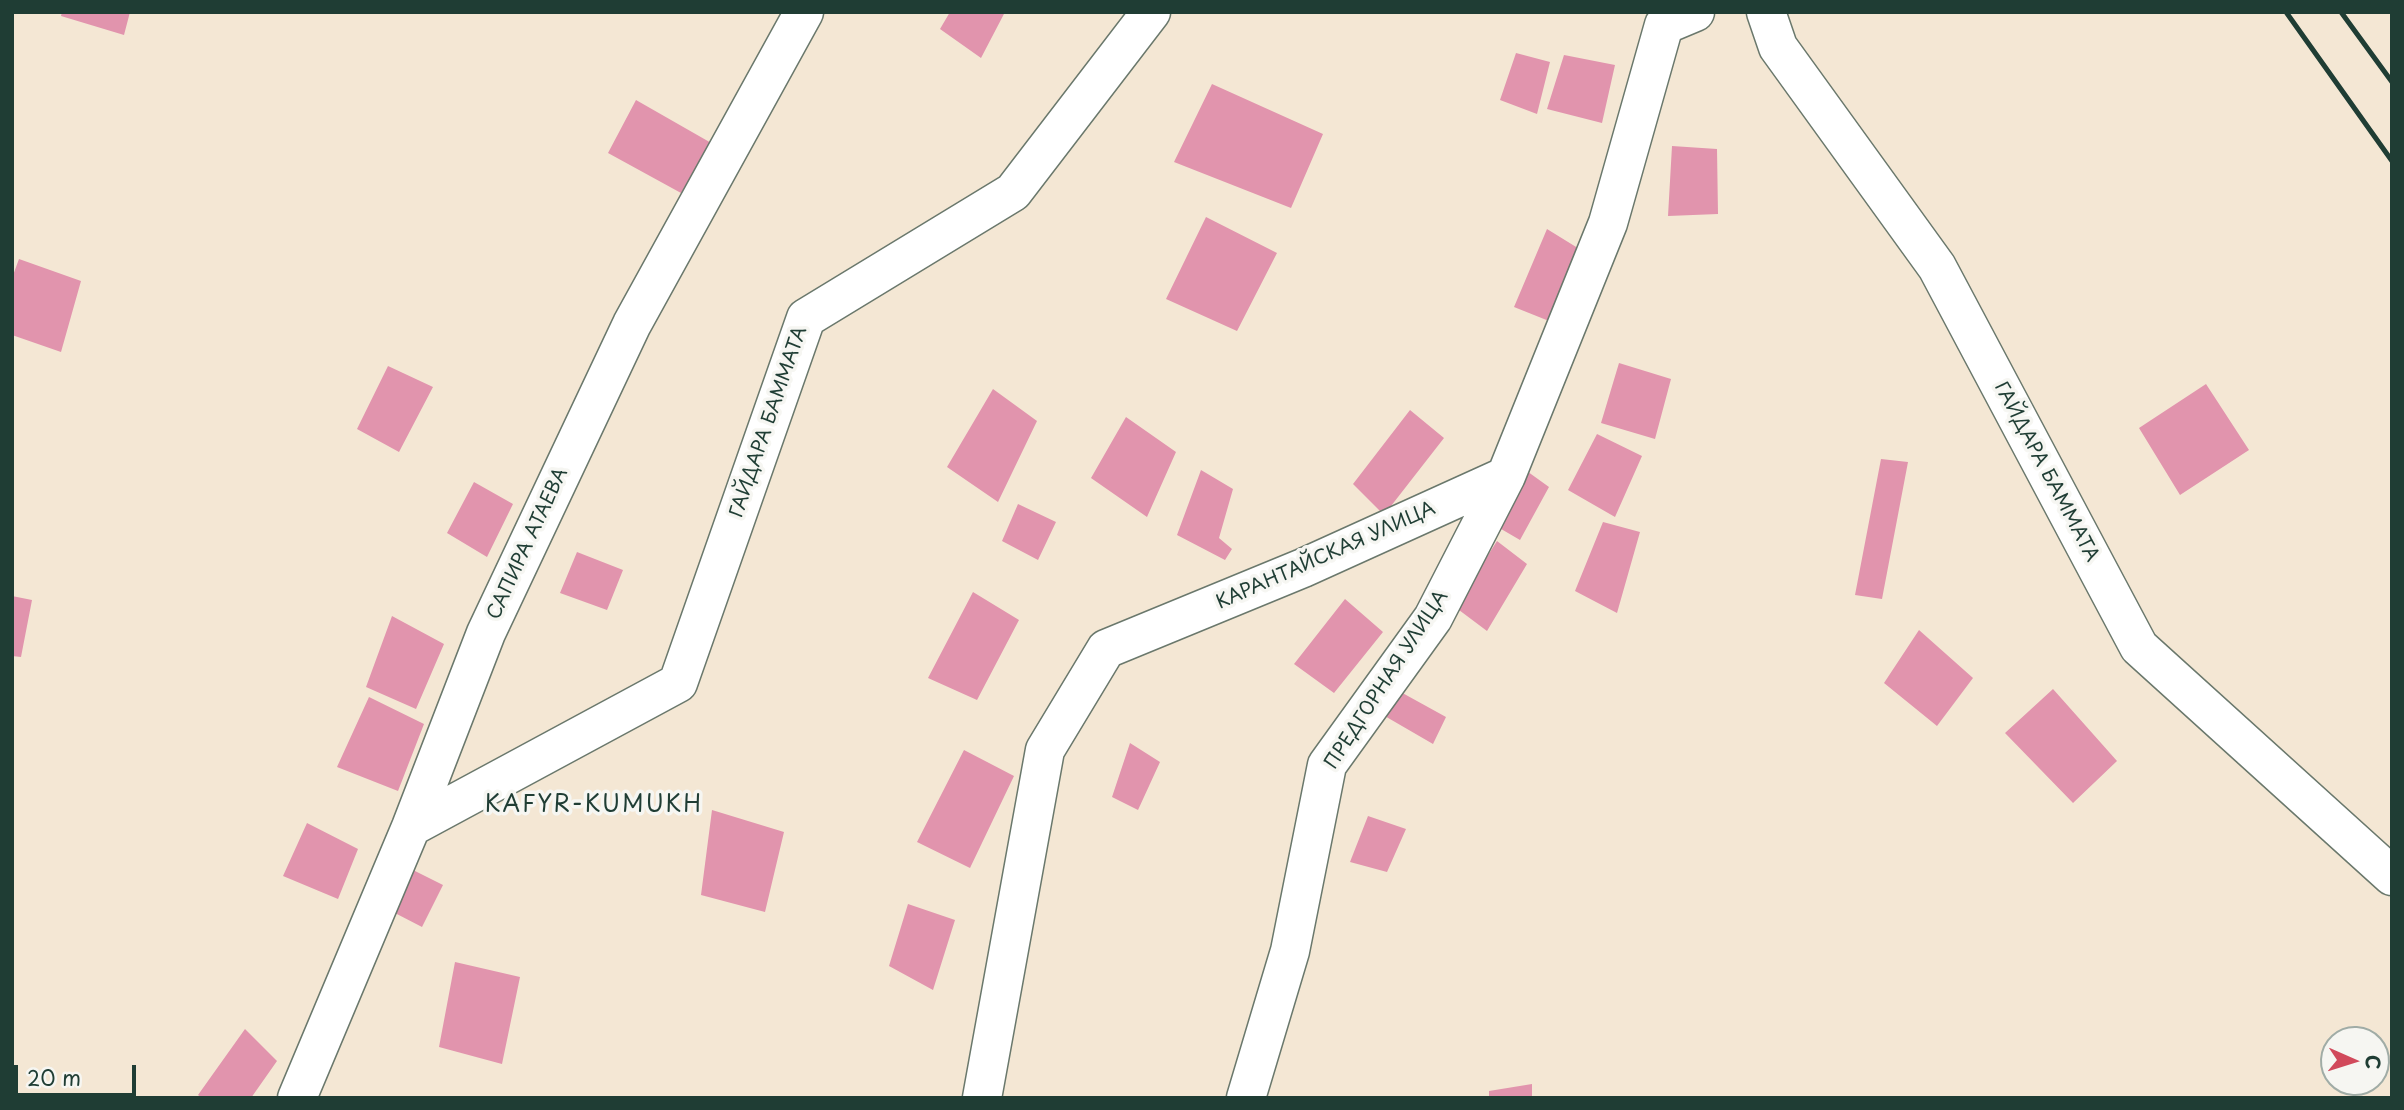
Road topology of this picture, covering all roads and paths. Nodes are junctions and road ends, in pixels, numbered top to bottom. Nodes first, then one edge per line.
1 (804, 12) edge
2 (1151, 12) edge
3 (1695, 12) edge
4 (1766, 12) edge
5 (1506, 476) junction
6 (411, 827) junction
7 (2392, 876) edge
8 (297, 1098) edge
9 (982, 1098) edge
10 (1246, 1098) edge

1 - 6 street, САПИРА АТАЕВА
2 - 6 street, ГАЙДАРА БАММАТА
3 - 5 street
4 - 7 street, ГАЙДАРА БАММАТА
5 - 9 street, КАРАНТАЙСКАЯ УЛИЦА
5 - 10 street, ПРЕДГОРНАЯ УЛИЦА
6 - 8 street, САПИРА АТАЕВА

